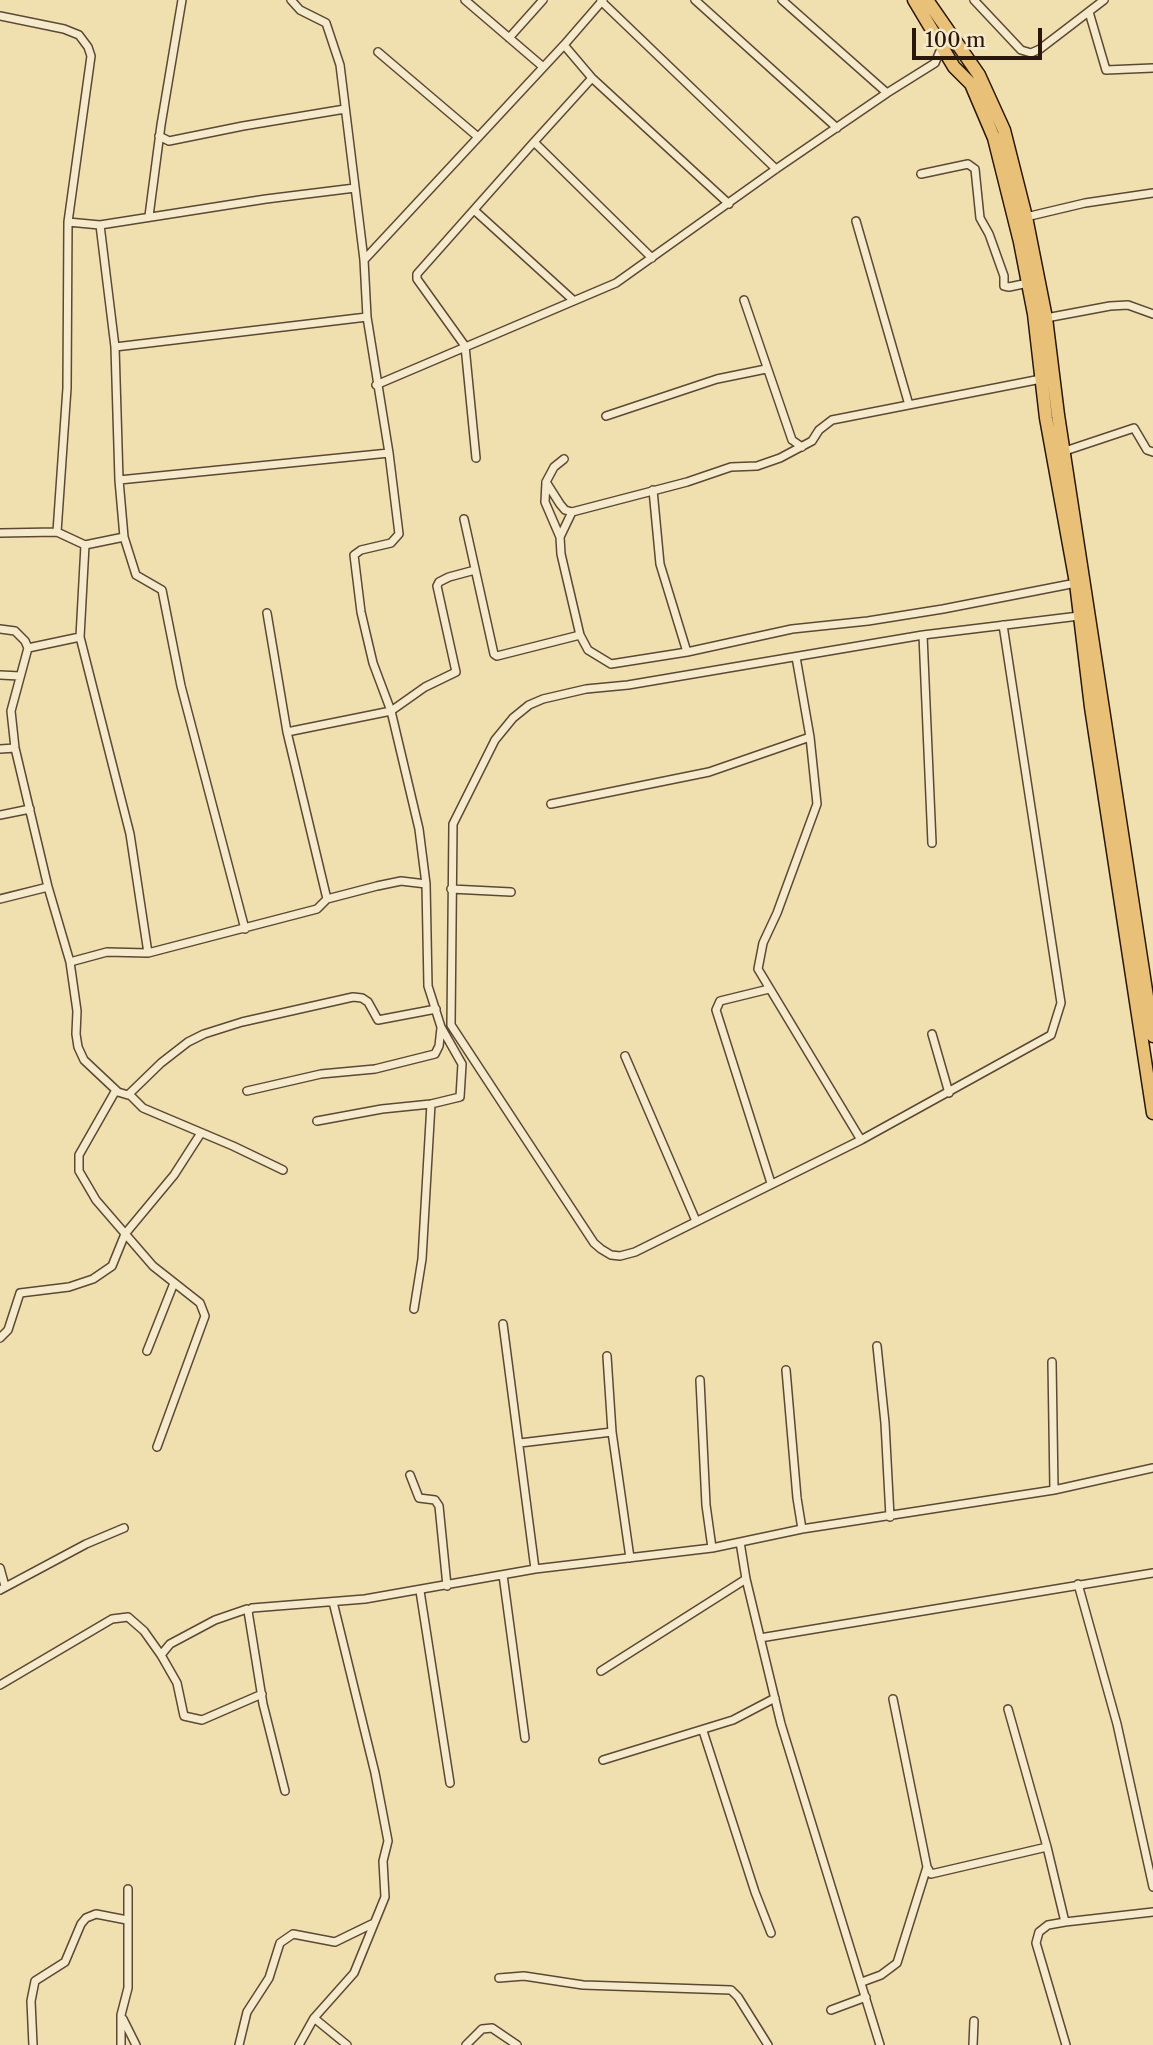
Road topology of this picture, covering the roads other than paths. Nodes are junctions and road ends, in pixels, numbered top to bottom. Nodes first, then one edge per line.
1 (182, 0) edge
2 (291, 0) edge
3 (465, 0) edge
4 (543, 0) edge
5 (695, 0) edge
6 (782, 0) edge
7 (914, 0) edge
8 (927, 0) edge
9 (974, 0) edge
10 (1104, 0) edge
11 (602, 1) edge
12 (1089, 12) junction
13 (0, 16) edge
14 (509, 38) junction
15 (564, 45) junction
16 (943, 46) junction
17 (378, 52) dead end
18 (935, 63) junction
19 (542, 66) junction
20 (954, 67) junction
21 (1153, 68) edge
22 (592, 78) junction
23 (887, 93) junction
24 (345, 109) junction
25 (837, 128) junction
26 (159, 136) junction
27 (478, 137) junction
28 (534, 142) junction
29 (776, 169) junction
30 (921, 174) dead end
31 (355, 188) junction
32 (1153, 193) edge
33 (729, 204) junction
34 (474, 210) junction
35 (149, 216) junction
36 (1026, 218) junction
37 (856, 220) dead end
38 (68, 222) junction
39 (100, 225) junction
40 (652, 258) junction
41 (364, 260) junction
42 (1028, 283) junction
43 (573, 300) junction
44 (744, 300) dead end
45 (1153, 314) edge
46 (367, 317) junction
47 (1046, 318) junction
48 (115, 346) junction
49 (466, 346) junction
50 (766, 369) junction
51 (1041, 379) junction
52 (376, 385) junction
53 (909, 405) junction
54 (606, 416) dead end
55 (1052, 416) junction
56 (802, 447) junction
57 (1065, 450) junction
58 (1153, 452) edge
59 (389, 453) junction
60 (476, 458) dead end
61 (564, 459) dead end
62 (119, 480) junction
63 (546, 482) junction
64 (653, 490) junction
65 (572, 512) junction
66 (464, 519) dead end
67 (57, 532) junction
68 (0, 533) edge
69 (124, 537) junction
70 (560, 537) junction
71 (85, 545) junction
72 (475, 570) junction
73 (1076, 583) junction
74 (267, 613) dead end
75 (1079, 616) junction
76 (1003, 625) junction
77 (0, 629) edge
78 (580, 635) junction
79 (923, 635) junction
80 (80, 638) junction
81 (27, 648) junction
82 (687, 652) junction
83 (796, 657) junction
84 (0, 675) edge
85 (20, 676) junction
86 (391, 711) junction
87 (287, 732) junction
88 (810, 737) junction
89 (15, 748) junction
90 (0, 749) edge
91 (551, 803) dead end
92 (30, 809) junction
93 (0, 815) edge
94 (932, 843) dead end
95 (426, 884) junction
96 (48, 887) junction
97 (452, 889) junction
98 (511, 892) dead end
99 (327, 898) junction
100 (0, 899) edge
101 (244, 929) junction
102 (148, 953) junction
103 (70, 962) junction
104 (768, 989) junction
105 (436, 1009) junction
106 (441, 1027) junction
107 (932, 1034) dead end
108 (1153, 1036) edge
109 (625, 1056) dead end
110 (116, 1090) junction
111 (247, 1091) dead end
112 (949, 1093) junction
113 (129, 1094) junction
114 (431, 1104) junction
115 (1153, 1113) edge
116 (317, 1121) dead end
117 (201, 1133) junction
118 (861, 1140) junction
119 (283, 1170) dead end
120 (771, 1184) junction
121 (696, 1221) junction
122 (125, 1234) junction
123 (174, 1283) junction
124 (414, 1309) dead end
125 (503, 1324) dead end
126 (0, 1338) edge
127 (877, 1346) dead end
128 (146, 1351) dead end
129 (607, 1356) dead end
130 (1052, 1362) dead end
131 (786, 1370) dead end
132 (700, 1380) dead end
133 (612, 1432) junction
134 (520, 1443) junction
135 (157, 1447) dead end
136 (1153, 1468) edge
137 (410, 1475) dead end
138 (1054, 1490) junction
139 (890, 1517) junction
140 (124, 1528) dead end
141 (802, 1529) junction
142 (740, 1542) junction
143 (712, 1548) junction
144 (630, 1558) junction
145 (0, 1568) edge
146 (535, 1569) junction
147 (1153, 1573) edge
148 (503, 1575) junction
149 (746, 1579) junction
150 (1078, 1584) junction
151 (447, 1586) junction
152 (2, 1588) edge
153 (420, 1591) junction
154 (333, 1602) junction
155 (248, 1611) junction
156 (760, 1638) junction
157 (161, 1656) junction
158 (601, 1671) dead end
159 (0, 1685) edge
160 (262, 1694) junction
161 (775, 1698) junction
162 (893, 1699) dead end
163 (1008, 1709) dead end
164 (703, 1731) junction
165 (525, 1738) dead end
166 (603, 1760) dead end
167 (450, 1783) dead end
168 (285, 1791) dead end
169 (1047, 1847) junction
170 (927, 1867) junction
171 (1153, 1887) edge
172 (128, 1889) dead end
173 (1153, 1912) edge
174 (127, 1920) junction
175 (1065, 1922) junction
176 (373, 1924) junction
177 (771, 1933) dead end
178 (499, 1978) dead end
179 (862, 1982) junction
180 (866, 1997) junction
181 (831, 2010) dead end
182 (121, 2015) junction
183 (314, 2018) junction
184 (974, 2021) dead end
185 (33, 2045) edge
186 (121, 2045) edge
187 (136, 2045) edge
188 (239, 2045) edge
189 (299, 2045) edge
190 (347, 2045) edge
191 (466, 2045) edge
192 (517, 2045) edge
193 (768, 2045) edge
194 (880, 2045) edge
195 (974, 2045) edge
196 (1066, 2045) edge

1 - 26 street
2 - 24 street
3 - 14 street
4 - 14 street
5 - 25 street
6 - 23 street
7 - 16 highway
8 - 36 highway
9 - 12 street
10 - 12 street
11 - 15 street
11 - 29 street
12 - 21 street
13 - 38 street
14 - 19 street
15 - 19 street
15 - 22 street
16 - 18 street
16 - 20 highway
17 - 27 street
18 - 20 street
18 - 23 street
19 - 27 street
20 - 42 highway
22 - 28 street
22 - 33 street
23 - 25 street
24 - 26 street
24 - 31 street
25 - 29 street
26 - 35 street
27 - 41 street
28 - 34 street
28 - 40 street
29 - 33 street
30 - 42 street
31 - 35 street
31 - 41 street
32 - 36 street
33 - 40 street
34 - 43 street
34 - 49 street
35 - 39 street
36 - 47 highway
37 - 53 street
38 - 39 street
38 - 67 street
39 - 48 street
40 - 43 street
41 - 46 street
42 - 51 highway
43 - 49 street
44 - 50 street
45 - 47 street
46 - 48 street
46 - 52 street
47 - 55 highway
48 - 62 street
49 - 52 street
49 - 60 street
50 - 54 street
50 - 56 street
51 - 53 street
51 - 55 highway
52 - 59 street
53 - 56 street
55 - 57 highway
55 - 73 highway
56 - 64 street
57 - 58 street
57 - 108 highway
59 - 62 street
59 - 86 street
61 - 63 street
62 - 69 street
63 - 65 street
63 - 70 street
64 - 65 street
64 - 82 street
65 - 70 street
66 - 72 street
67 - 68 street
67 - 71 street
69 - 71 street
69 - 101 street
70 - 78 street
71 - 80 street
72 - 78 street
72 - 86 street
73 - 75 highway
73 - 82 street
74 - 87 street
75 - 76 street
75 - 115 highway
76 - 79 street
76 - 112 street
77 - 81 street
78 - 82 street
79 - 83 street
79 - 94 street
80 - 81 street
80 - 102 street
81 - 85 street
83 - 88 street
83 - 97 street
84 - 85 street
85 - 89 street
86 - 87 street
86 - 95 street
87 - 99 street
88 - 91 street
88 - 104 street
89 - 90 street
89 - 92 street
92 - 93 street
92 - 96 street
95 - 99 street
95 - 105 street
96 - 100 street
96 - 103 street
97 - 98 street
97 - 121 street
99 - 101 street
101 - 102 street
102 - 103 street
103 - 110 street
104 - 118 street
104 - 120 street
105 - 106 street
105 - 113 street
106 - 111 street
106 - 114 street
107 - 112 street
109 - 121 street
110 - 113 street
110 - 122 street
112 - 118 street
113 - 117 street
114 - 116 street
114 - 124 street
117 - 119 street
117 - 122 street
118 - 120 street
120 - 121 street
122 - 123 street
122 - 126 street
123 - 128 street
123 - 135 street
125 - 134 street
127 - 139 street
129 - 133 street
130 - 138 street
131 - 141 street
132 - 143 street
133 - 134 street
133 - 144 street
134 - 146 street
136 - 138 street
137 - 151 street
138 - 139 street
139 - 141 street
140 - 152 street
141 - 142 street
142 - 143 street
142 - 149 street
143 - 144 street
144 - 146 street
145 - 152 street
146 - 148 street
147 - 150 street
148 - 151 street
148 - 165 street
149 - 156 street
149 - 158 street
150 - 156 street
150 - 171 street
151 - 153 street
153 - 154 street
153 - 167 street
154 - 155 street
154 - 176 street
155 - 157 street
155 - 160 street
156 - 161 street
157 - 159 street
157 - 160 street
160 - 168 street
161 - 164 street
161 - 179 street
162 - 170 street
163 - 169 street
164 - 166 street
164 - 177 street
169 - 170 street
169 - 175 street
170 - 179 street
172 - 174 street
173 - 175 street
174 - 182 street
174 - 185 street
175 - 196 street
176 - 183 street
176 - 188 street
178 - 193 street
179 - 180 street
180 - 181 street
180 - 194 street
182 - 186 street
182 - 187 street
183 - 189 street
183 - 190 street
184 - 195 street
191 - 192 street

